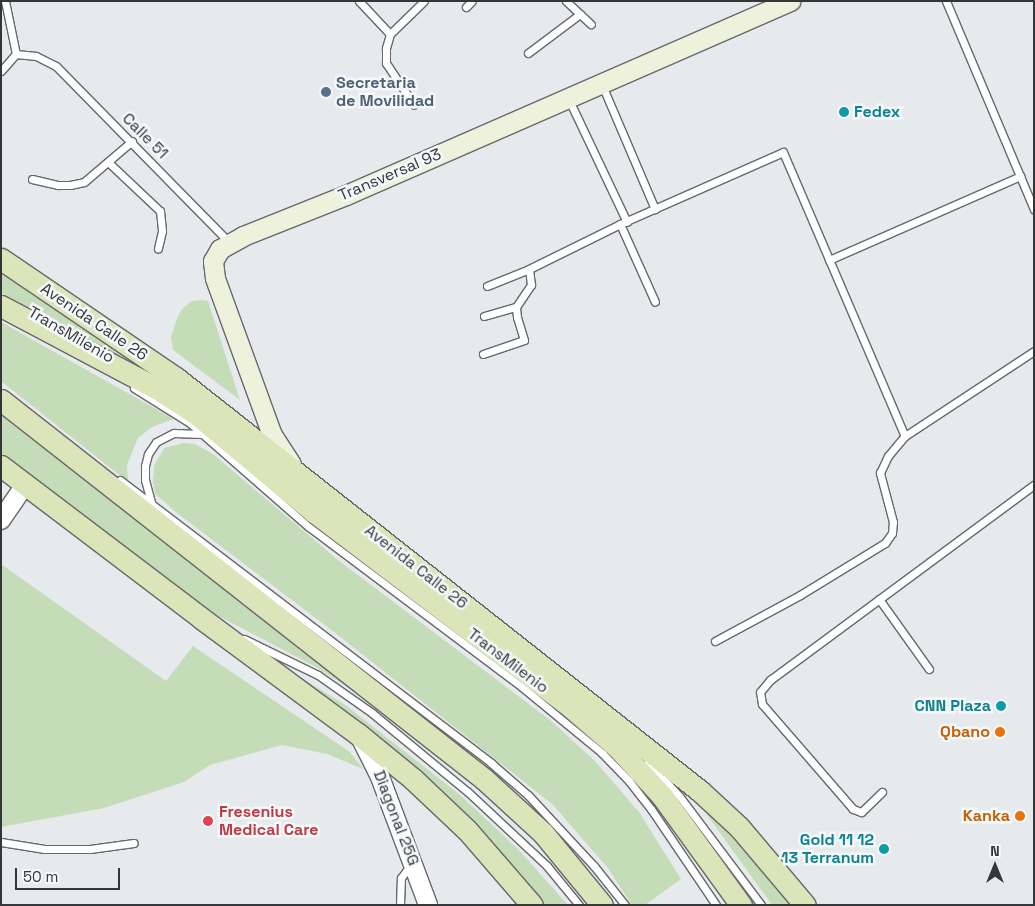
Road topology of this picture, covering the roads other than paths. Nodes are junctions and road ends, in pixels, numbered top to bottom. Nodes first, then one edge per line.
1 (5, 1) edge
2 (359, 1) edge
3 (424, 1) edge
4 (566, 1) edge
5 (791, 1) edge
6 (946, 1) edge
7 (4, 14) edge
8 (580, 14) junction
9 (591, 24) dead end
10 (390, 34) junction
11 (528, 53) dead end
12 (16, 54) junction
13 (1, 71) edge
14 (602, 84) junction
15 (568, 98) junction
16 (414, 105) dead end
17 (132, 141) junction
18 (108, 162) junction
19 (1020, 176) junction
20 (32, 179) dead end
21 (656, 209) junction
22 (1034, 209) edge
23 (623, 223) junction
24 (229, 243) junction
25 (158, 249) dead end
26 (1, 259) edge
27 (829, 260) junction
28 (529, 269) junction
29 (487, 286) dead end
30 (655, 302) dead end
31 (516, 306) junction
32 (1, 308) edge
33 (484, 316) dead end
34 (1034, 351) edge
35 (483, 354) dead end
36 (87, 361) dead end
37 (126, 384) dead end
38 (1, 400) edge
39 (202, 434) junction
40 (905, 436) junction
41 (1, 466) edge
42 (115, 476) dead end
43 (303, 479) junction
44 (25, 485) junction
45 (1034, 485) edge
46 (152, 503) junction
47 (1, 520) edge
48 (879, 599) junction
49 (201, 618) junction
50 (715, 641) dead end
51 (929, 669) dead end
52 (581, 695) junction
53 (358, 734) junction
54 (882, 792) dead end
55 (1, 842) edge
56 (134, 843) dead end
57 (413, 862) junction
58 (400, 905) edge
59 (428, 905) edge
60 (532, 905) edge
61 (579, 905) edge
62 (602, 905) edge
63 (625, 905) edge
64 (716, 905) edge
65 (741, 905) edge
66 (760, 905) edge
67 (805, 905) edge

1 - 7 lane
2 - 10 lane
3 - 10 lane
4 - 8 lane
5 - 14 main road, Transversal 93
6 - 19 lane
7 - 12 lane
8 - 9 lane
8 - 11 lane
10 - 16 lane
12 - 13 lane
12 - 17 lane, Calle 51
14 - 15 main road, Transversal 93
14 - 21 lane
15 - 23 lane
15 - 24 main road, Transversal 93
17 - 18 lane
17 - 24 lane, Calle 51
18 - 20 lane
18 - 25 lane
19 - 22 lane
19 - 27 lane
21 - 23 lane
21 - 27 lane
23 - 28 lane
23 - 30 lane
24 - 43 main road, Transversal 93
26 - 43 main road, Avenida Calle 26
27 - 40 lane
28 - 29 lane
28 - 31 lane
31 - 33 lane
31 - 35 lane
32 - 36 lane, TransMilenio
32 - 65 main road, Avenida Calle 26
34 - 40 lane
37 - 39 lane, TransMilenio
38 - 62 main road
39 - 46 lane
39 - 64 lane, TransMilenio
40 - 50 lane
41 - 44 main road
42 - 46 lane
43 - 52 main road, Avenida Calle 26
44 - 47 street
44 - 49 main road
45 - 48 lane
46 - 63 lane
48 - 51 lane
48 - 54 lane
49 - 53 main road
49 - 61 lane
52 - 66 lane
52 - 67 main road, Avenida Calle 26
53 - 57 street, Diagonal 25G
53 - 60 main road
55 - 56 lane
57 - 58 lane
57 - 59 street, Diagonal 25G

